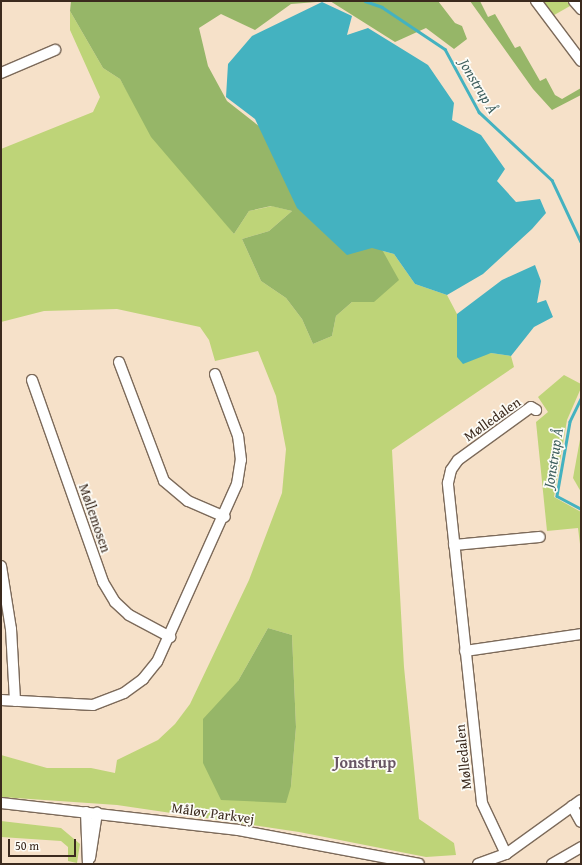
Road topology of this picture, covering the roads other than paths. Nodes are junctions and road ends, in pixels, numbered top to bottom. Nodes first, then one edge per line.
1 (536, 1) edge
2 (574, 1) edge
3 (581, 9) edge
4 (55, 50) dead end
5 (581, 61) edge
6 (1, 73) edge
7 (119, 362) dead end
8 (215, 374) dead end
9 (32, 380) dead end
10 (536, 410) dead end
11 (225, 516) junction
12 (540, 537) dead end
13 (454, 546) junction
14 (1, 566) edge
15 (581, 634) edge
16 (170, 637) junction
17 (465, 651) junction
18 (1, 700) edge
19 (15, 701) junction
20 (581, 800) edge
21 (1, 804) edge
22 (572, 806) junction
23 (86, 812) junction
24 (96, 812) junction
25 (581, 822) edge
26 (581, 847) edge
27 (506, 854) junction
28 (88, 864) edge
29 (419, 864) edge
30 (478, 864) edge
31 (552, 864) edge

1 - 5 street
2 - 3 street
4 - 6 street
7 - 11 street
8 - 11 street
9 - 16 street, Møllemosen
10 - 13 street, Mølledalen
11 - 16 street
12 - 13 street
13 - 17 street, Mølledalen
14 - 19 street
15 - 17 street
16 - 19 street
17 - 27 street, Mølledalen
18 - 19 street
20 - 22 street
21 - 23 street, Måløv Parkvej
22 - 25 street
22 - 27 street
23 - 24 street, Måløv Parkvej
23 - 28 street
24 - 28 street
24 - 29 street, Måløv Parkvej
26 - 31 street
27 - 30 street

